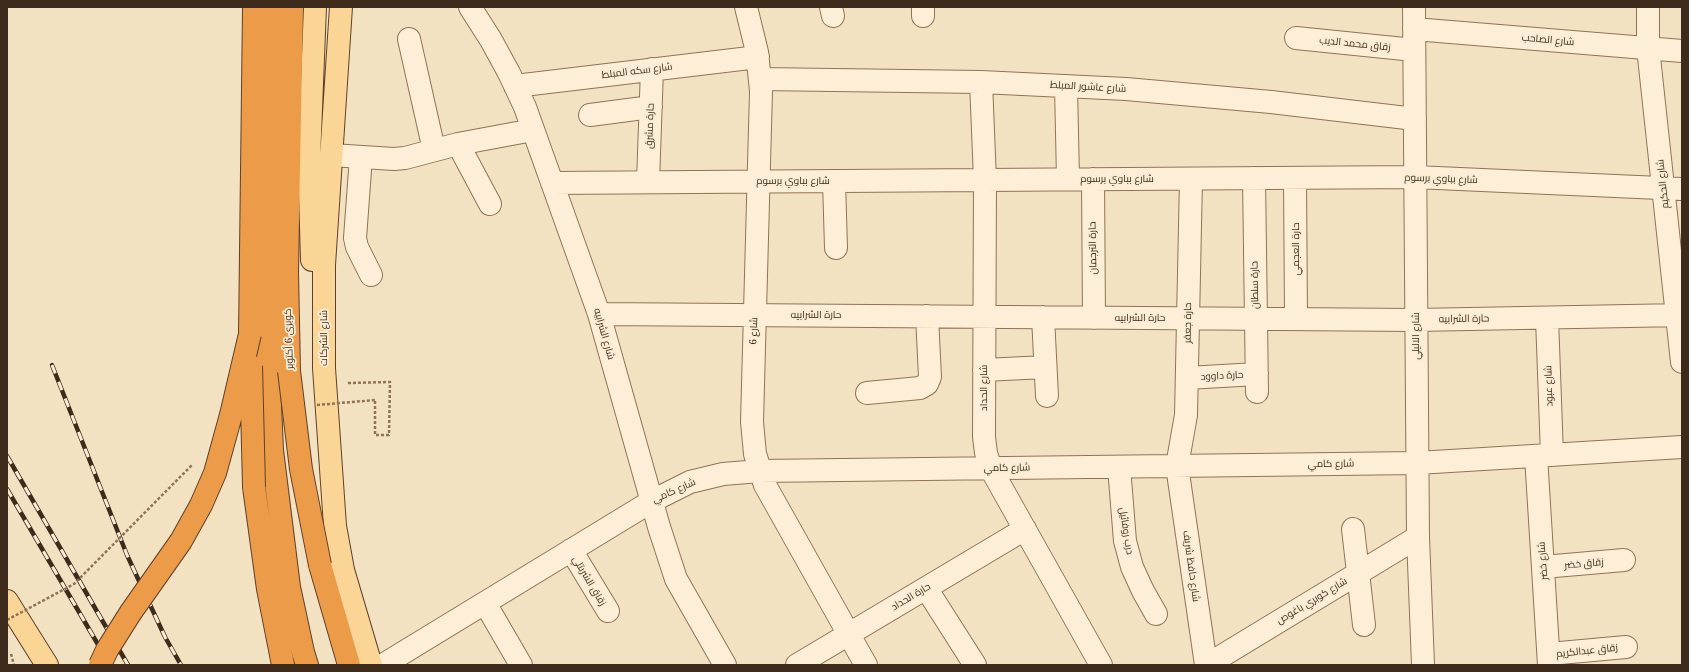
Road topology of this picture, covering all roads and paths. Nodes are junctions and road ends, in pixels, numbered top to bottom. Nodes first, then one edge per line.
1 (254, 7) edge
2 (272, 7) edge
3 (292, 7) edge
4 (315, 7) edge
5 (341, 7) edge
6 (470, 7) edge
7 (746, 7) edge
8 (1414, 7) edge
9 (1648, 7) edge
10 (1414, 29) junction
11 (1296, 38) dead end
12 (409, 39) dead end
13 (1648, 48) junction
14 (1414, 50) junction
15 (1682, 51) edge
16 (758, 57) junction
17 (652, 70) junction
18 (760, 79) junction
19 (982, 82) junction
20 (515, 86) junction
21 (1066, 86) junction
22 (651, 107) junction
23 (590, 115) dead end
24 (1415, 120) junction
25 (533, 130) junction
26 (458, 144) junction
27 (434, 150) junction
28 (331, 155) junction
29 (362, 157) junction
30 (1254, 178) junction
31 (1295, 178) junction
32 (1415, 178) junction
33 (1068, 179) junction
34 (1093, 179) junction
35 (1191, 179) junction
36 (985, 180) junction
37 (758, 181) junction
38 (834, 181) junction
39 (648, 182) junction
40 (552, 183) junction
41 (1673, 189) edge
42 (490, 204) dead end
43 (836, 248) dead end
44 (371, 274) dead end
45 (599, 314) junction
46 (754, 315) junction
47 (1680, 315) edge
48 (927, 316) junction
49 (985, 316) junction
50 (1043, 317) junction
51 (1094, 318) junction
52 (1188, 318) junction
53 (1547, 318) junction
54 (1256, 319) junction
55 (1296, 319) junction
56 (1416, 320) junction
57 (250, 334) junction
58 (1682, 362) edge
59 (1045, 367) junction
60 (984, 370) junction
61 (1187, 378) junction
62 (325, 383) junction
63 (1257, 383) joint
64 (867, 393) dead end
65 (1047, 396) dead end
66 (375, 400) dead end
67 (1682, 448) edge
68 (1544, 456) junction
69 (1417, 463) junction
70 (1177, 466) junction
71 (1118, 467) junction
72 (991, 469) junction
73 (760, 471) junction
74 (652, 501) junction
75 (1025, 529) junction
76 (1352, 529) dead end
77 (1418, 537) junction
78 (571, 550) junction
79 (1624, 560) dead end
80 (1543, 567) junction
81 (1358, 574) junction
82 (926, 588) junction
83 (7, 601) edge
84 (485, 603) junction
85 (608, 611) dead end
86 (1156, 614) dead end
87 (1364, 625) dead end
88 (849, 634) junction
89 (1626, 647) dead end
90 (1549, 660) edge
91 (47, 665) edge
92 (100, 665) edge
93 (283, 665) edge
94 (307, 665) edge
95 (349, 665) edge
96 (360, 665) edge
97 (371, 665) edge
98 (383, 665) edge
99 (521, 665) edge
100 (725, 665) edge
101 (797, 665) edge
102 (866, 665) edge
103 (975, 665) edge
104 (1101, 665) edge
105 (1206, 665) edge
106 (1423, 665) edge

1 - 57 highway
2 - 94 highway
3 - 95 highway, كوبرى 6 أكتوبر, bridge
4 - 96 main road, شارع الشركات
5 - 28 main road, شارع الشركات
6 - 20 street, شارع الشرابيه
7 - 16 street, شارع 6
8 - 10 street, شارع الاليلي
9 - 13 street, شارع الحكيم
10 - 13 street, شارع الصاحب
10 - 14 street, شارع الاليلي
11 - 14 street, زقاق محمد الديب
12 - 27 street
13 - 15 street, شارع الصاحب
13 - 41 street, شارع الحكيم
14 - 24 street, شارع الاليلي
16 - 17 street, شارع سكه المبلط
16 - 18 street, شارع 6
17 - 20 street, شارع سكه المبلط
17 - 22 street, حارة مشرق
18 - 19 street, شارع عاشور المبلط
18 - 37 street, شارع 6
19 - 21 street, شارع عاشور المبلط
19 - 36 street, شارع الحداد
20 - 25 street, شارع الشرابيه
21 - 24 street, شارع عاشور المبلط
21 - 33 street
22 - 23 street
22 - 39 street, حارة مشرق
24 - 32 street, شارع الاليلي
25 - 26 street
25 - 40 street, شارع الشرابيه
26 - 27 street
26 - 42 street
27 - 29 street
28 - 29 street
28 - 62 main road, شارع الشركات
29 - 44 street
30 - 31 street, شارع بباوي برسوم
30 - 35 street, شارع بباوي برسوم
30 - 54 street, حارة سلطان
31 - 32 street, شارع بباوي برسوم
31 - 55 street, حارة العجمي
32 - 41 street, شارع بباوي برسوم
32 - 56 street, شارع الاليلي
33 - 34 street, شارع بباوي برسوم
33 - 36 street, شارع بباوي برسوم
34 - 35 street, شارع بباوي برسوم
34 - 51 street, حارة الترجمان
35 - 52 street, حارة جعفر
36 - 38 street, شارع بباوي برسوم
36 - 49 street, شارع الحداد
37 - 38 street, شارع بباوي برسوم
37 - 39 street, شارع بباوي برسوم
37 - 46 street, شارع 6
38 - 43 street
39 - 40 street, شارع بباوي برسوم
40 - 45 street, شارع الشرابيه
41 - 47 street, شارع الحكيم
45 - 46 street, حارة الشرابيه
45 - 74 street, شارع الشرابيه
46 - 48 street, حارة الشرابيه
46 - 73 street, شارع 6
47 - 53 street, حارة الشرابيه
47 - 58 street, شارع الحكيم
48 - 49 street, حارة الشرابيه
48 - 64 street
49 - 50 street, حارة الشرابيه
49 - 60 street, شارع الحداد
50 - 51 street, حارة الشرابيه
50 - 59 street
51 - 52 street, حارة الشرابيه
52 - 54 street, حارة الشرابيه
52 - 61 street, حارة جعفر
53 - 56 street, حارة الشرابيه
53 - 68 street, شارع عبود
54 - 55 street, حارة الشرابيه
54 - 63 street, حارة سلطان
55 - 56 street, حارة الشرابيه
56 - 69 street, شارع الاليلي
57 - 92 highway, bridge
57 - 93 highway, bridge
59 - 60 street
59 - 65 street
60 - 72 street, شارع الحداد
61 - 63 street, حارة داوود
61 - 70 street, حارة جعفر
62 - 66 path
62 - 97 main road, شارع الشركات
67 - 68 street, شارع كامي
68 - 69 street, شارع كامي
68 - 80 street, شارع خضر
69 - 70 street, شارع كامي
69 - 77 street, شارع الاليلي
70 - 71 street, شارع كامي
70 - 105 street, شارع حافظ شريف
71 - 72 street, شارع كامي
71 - 86 street, درب روفائيل
72 - 73 street, شارع كامي
72 - 75 street, شارع الحداد
73 - 74 street, شارع كامي
73 - 88 street, شارع 6
74 - 78 street, شارع كامي
74 - 100 street, شارع الشرابيه
75 - 82 street, حارة الحداد
75 - 104 street, شارع الحداد
76 - 81 street
77 - 81 street, شارع كوبري باغوص
77 - 106 street, شارع الاليلي
78 - 84 street, شارع كامي
78 - 85 street, زقاق الشربتلي
79 - 80 street, زقاق خضر
80 - 90 street, شارع خضر
81 - 87 street
81 - 105 street, شارع كوبري باغوص
82 - 88 street, حارة الحداد
82 - 103 street
83 - 91 main road
84 - 98 street, شارع كامي
84 - 99 street
88 - 101 street, حارة الحداد
88 - 102 street, شارع 6
89 - 90 street, زقاق عبدالكريم

